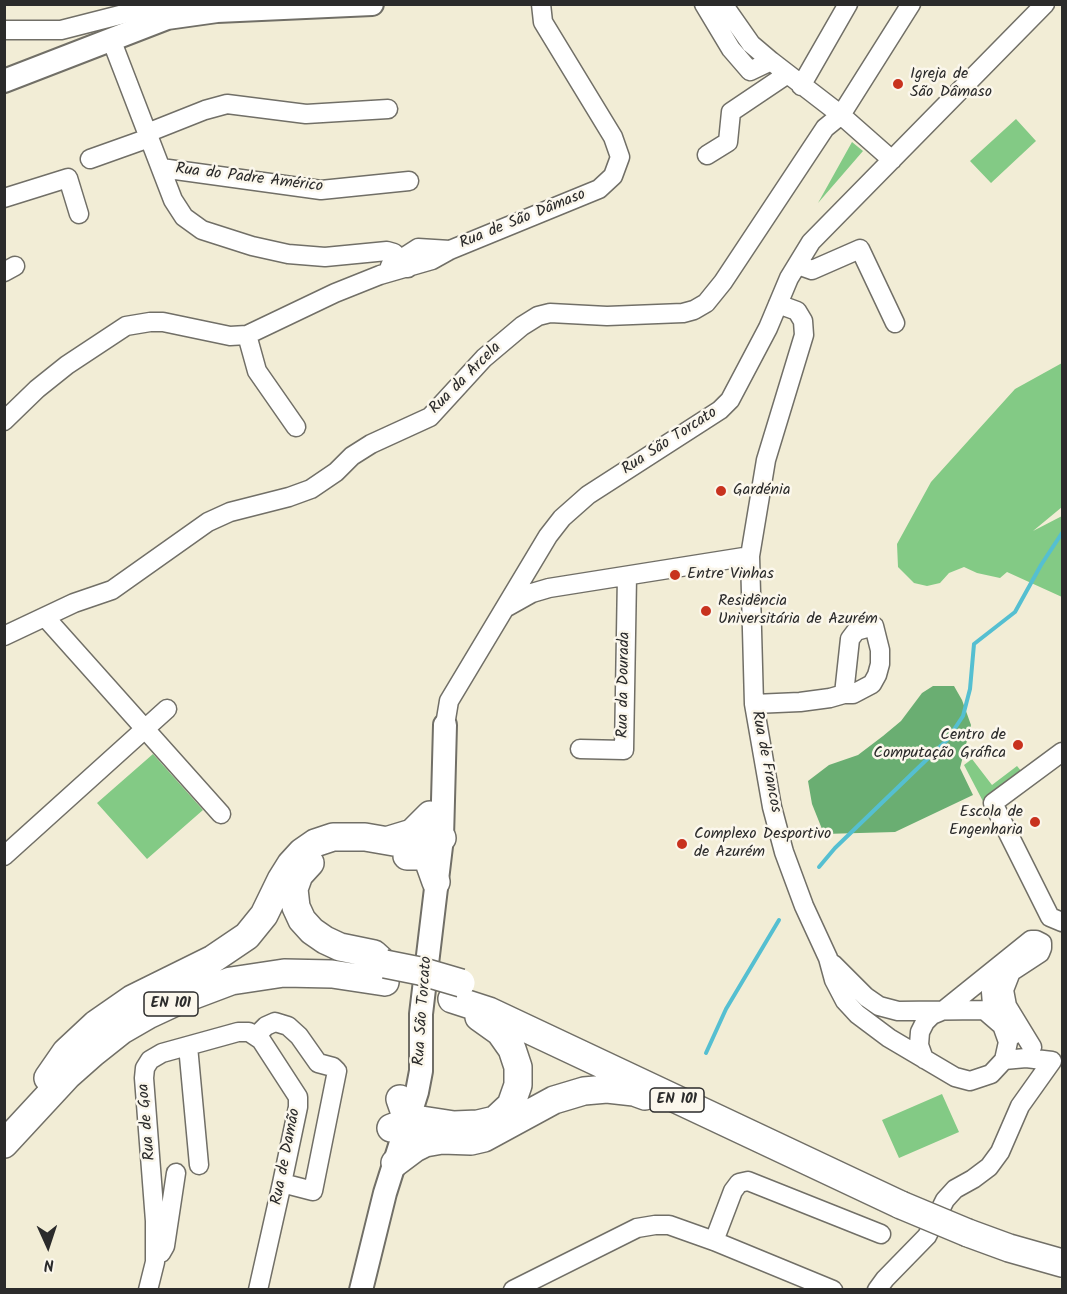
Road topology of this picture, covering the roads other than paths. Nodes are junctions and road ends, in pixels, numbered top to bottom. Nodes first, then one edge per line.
1 (372, 4) edge
2 (541, 4) edge
3 (704, 4) edge
4 (723, 4) edge
5 (848, 4) edge
6 (911, 4) edge
7 (1045, 4) edge
8 (179, 17) junction
9 (4, 30) edge
10 (111, 39) junction
11 (771, 61) junction
12 (786, 75) junction
13 (4, 81) edge
14 (801, 86) junction
15 (388, 109) dead end
16 (841, 116) junction
17 (148, 136) junction
18 (707, 155) dead end
19 (90, 159) dead end
20 (892, 159) junction
21 (161, 168) junction
22 (409, 181) dead end
23 (4, 198) edge
24 (79, 214) dead end
25 (404, 263) junction
26 (796, 268) junction
27 (778, 304) junction
28 (797, 311) junction
29 (895, 323) dead end
30 (247, 335) junction
31 (4, 422) edge
32 (296, 427) dead end
33 (750, 556) junction
34 (534, 561) junction
35 (627, 576) junction
36 (549, 588) junction
37 (506, 607) junction
38 (45, 617) junction
39 (4, 636) edge
40 (844, 694) dead end
41 (754, 704) junction
42 (167, 709) dead end
43 (444, 725) joint
44 (145, 729) junction
45 (580, 749) dead end
46 (1062, 753) edge
47 (221, 814) dead end
48 (432, 836) junction
49 (391, 848) junction
50 (4, 856) edge
51 (428, 886) junction
52 (1062, 922) edge
53 (1039, 944) junction
54 (828, 958) junction
55 (1011, 972) junction
56 (385, 973) junction
57 (457, 991) junction
58 (944, 1010) junction
59 (998, 1023) junction
60 (256, 1036) junction
61 (188, 1046) junction
62 (1032, 1047) junction
63 (924, 1059) junction
64 (1004, 1060) junction
65 (1057, 1065) edge
66 (48, 1078) junction
67 (680, 1101) junction
68 (404, 1110) junction
69 (4, 1126) edge
70 (439, 1131) junction
71 (4, 1144) edge
72 (395, 1163) junction
73 (199, 1165) dead end
74 (176, 1173) dead end
75 (282, 1183) junction
76 (902, 1200) junction
77 (969, 1227) junction
78 (881, 1234) dead end
79 (714, 1241) junction
80 (1062, 1252) edge
81 (155, 1262) junction
82 (1062, 1263) edge
83 (148, 1290) edge
84 (258, 1290) edge
85 (361, 1290) edge
86 (513, 1290) edge
87 (833, 1290) edge
88 (877, 1290) edge

1 - 8 main road
2 - 25 street, Rua de São Dâmaso
3 - 11 street
4 - 11 street
5 - 14 street
6 - 16 street, Rua da Arcela
7 - 20 street, Rua São Torcato
8 - 9 street
8 - 10 main road
10 - 13 main road
10 - 17 street
11 - 12 street
12 - 14 street
12 - 18 street
14 - 16 street
15 - 17 street
16 - 20 street
16 - 38 street, Rua da Arcela
17 - 19 street
17 - 21 street
20 - 26 street, Rua São Torcato
21 - 22 street, Rua do Padre Américo
21 - 25 street
23 - 24 street
25 - 30 street, Rua de São Dâmaso
26 - 27 street, Rua São Torcato
26 - 28 street
26 - 29 street
27 - 28 street
27 - 34 street, Rua São Torcato
28 - 33 street, Rua de Francos
30 - 31 street
30 - 32 street
33 - 35 street
33 - 41 street, Rua de Francos
34 - 36 street
34 - 37 street, Rua São Torcato
35 - 36 street
35 - 45 street, Rua da Dourada
36 - 37 street
37 - 43 street, Rua São Torcato
38 - 39 street, Rua da Arcela
38 - 44 street
40 - 41 street
41 - 54 street, Rua de Francos
42 - 44 street
43 - 48 main road, Rua São Torcato
44 - 47 street
44 - 50 street
46 - 52 street
48 - 49 highway
48 - 49 highway
48 - 51 highway
49 - 51 highway
49 - 56 highway
49 - 66 highway
51 - 68 main road, Rua São Torcato
52 - 53 street
53 - 55 street
53 - 58 street
54 - 58 street, Rua de Francos
54 - 63 street, Rua de Francos
55 - 59 street
55 - 62 street
56 - 57 highway, EN 101
56 - 66 highway, EN 101
56 - 71 highway, EN 101
57 - 67 highway, EN 101
57 - 70 highway
57 - 76 highway, EN 101
58 - 59 street, Rua de Francos
58 - 63 street
59 - 62 street, Rua de Francos
59 - 64 street
60 - 61 street, Rua de Goa
60 - 75 street, Rua de Damão
60 - 75 street
61 - 73 street
61 - 81 street, Rua de Goa
62 - 65 street, Rua de Francos
63 - 64 street, Rua de Francos
64 - 65 street
65 - 88 street
66 - 69 highway, EN 101
67 - 70 highway
67 - 76 highway, EN 101
68 - 70 highway
68 - 72 main road, Rua São Torcato
68 - 85 main road, Rua São Torcato
70 - 72 highway
72 - 85 main road, Rua São Torcato
74 - 81 street, Rua de Goa
75 - 84 street, Rua de Damão
76 - 77 highway, EN 101, bridge
77 - 80 highway, EN 101
77 - 82 highway, EN 101
78 - 79 street
79 - 86 street
79 - 87 street
81 - 83 street, Rua de Goa

